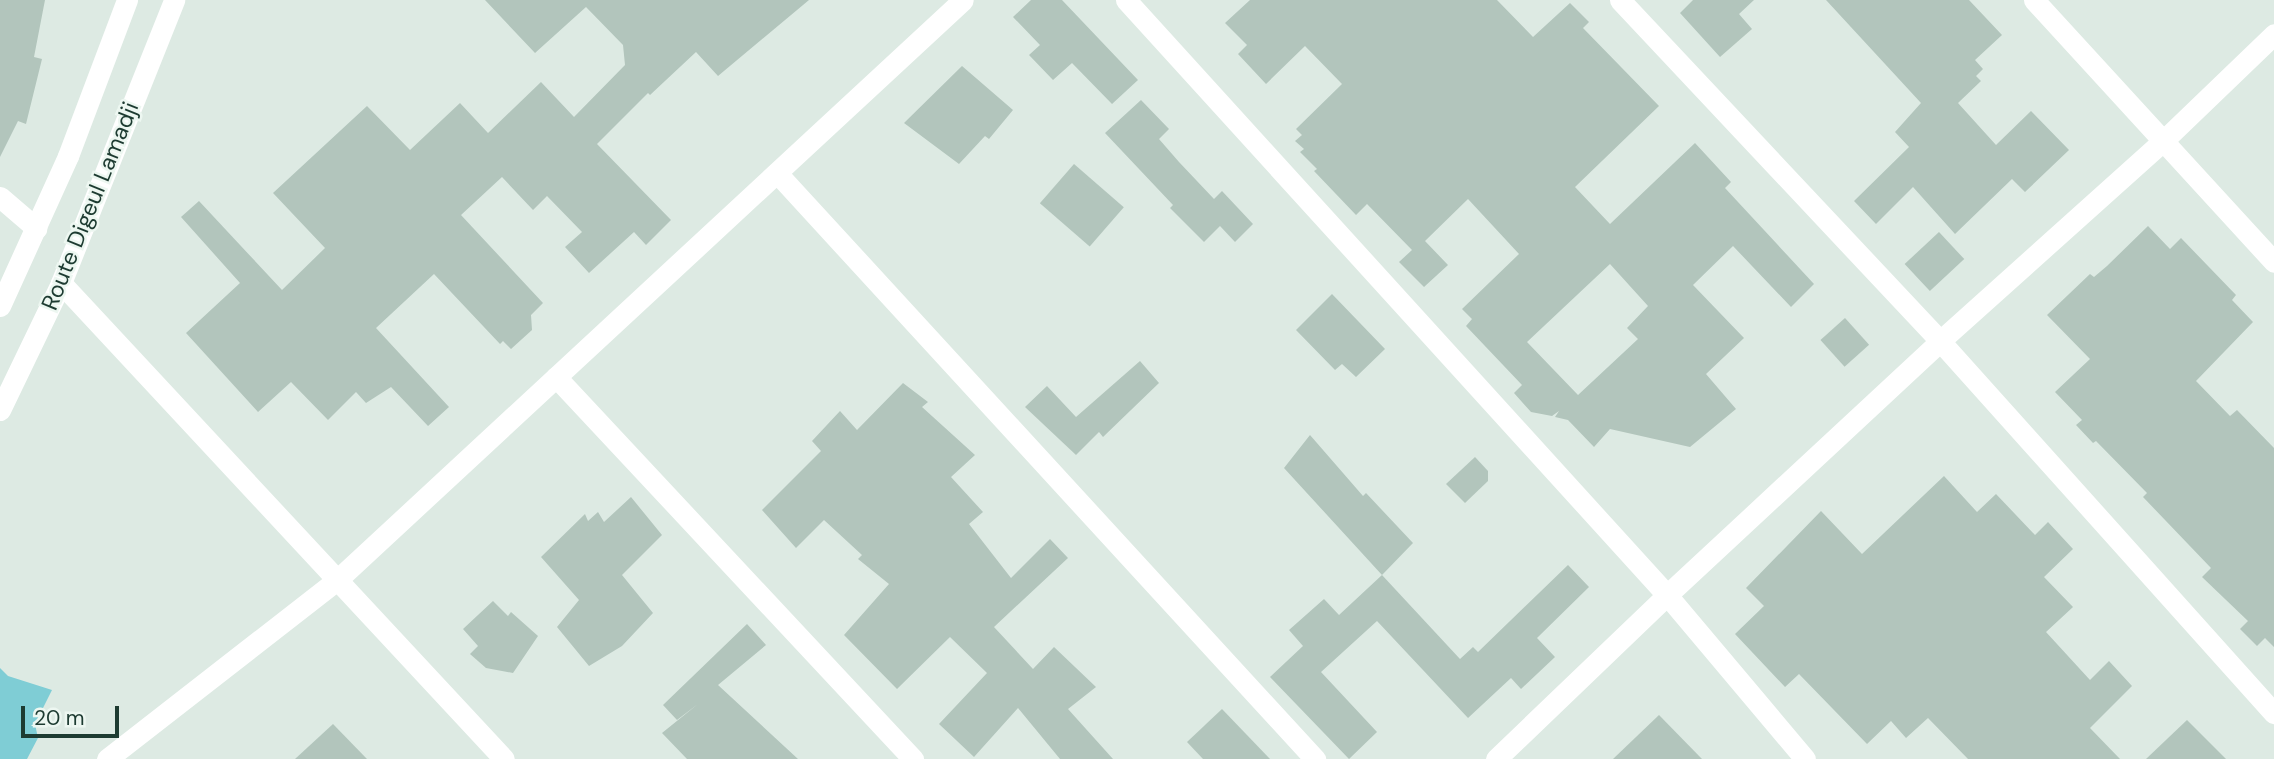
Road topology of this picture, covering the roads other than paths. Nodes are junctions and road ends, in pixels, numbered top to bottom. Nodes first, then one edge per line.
1 (127, 0) edge
2 (174, 0) edge
3 (963, 0) edge
4 (1126, 0) edge
5 (1620, 0) edge
6 (2034, 0) edge
7 (2274, 34) edge
8 (2163, 141) junction
9 (777, 173) junction
10 (0, 197) edge
11 (36, 228) junction
12 (2274, 262) edge
13 (61, 283) junction
14 (0, 306) edge
15 (1940, 341) junction
16 (556, 377) junction
17 (0, 410) edge
18 (337, 580) junction
19 (1667, 595) junction
20 (2274, 713) edge
21 (107, 759) edge
22 (505, 759) edge
23 (913, 759) edge
24 (1315, 759) edge
25 (1496, 759) edge
26 (1805, 759) edge

1 - 11 street
2 - 13 street, Route Digeul Lamadji
3 - 9 street
4 - 19 street
5 - 15 street
6 - 8 street
7 - 8 street
8 - 12 street
8 - 15 street
9 - 16 street
9 - 24 street
10 - 11 street
11 - 14 street
13 - 17 street, Route Digeul Lamadji
13 - 18 street
15 - 19 street
15 - 20 street
16 - 18 street
16 - 23 street
18 - 21 street
18 - 22 street
19 - 25 street
19 - 26 street

